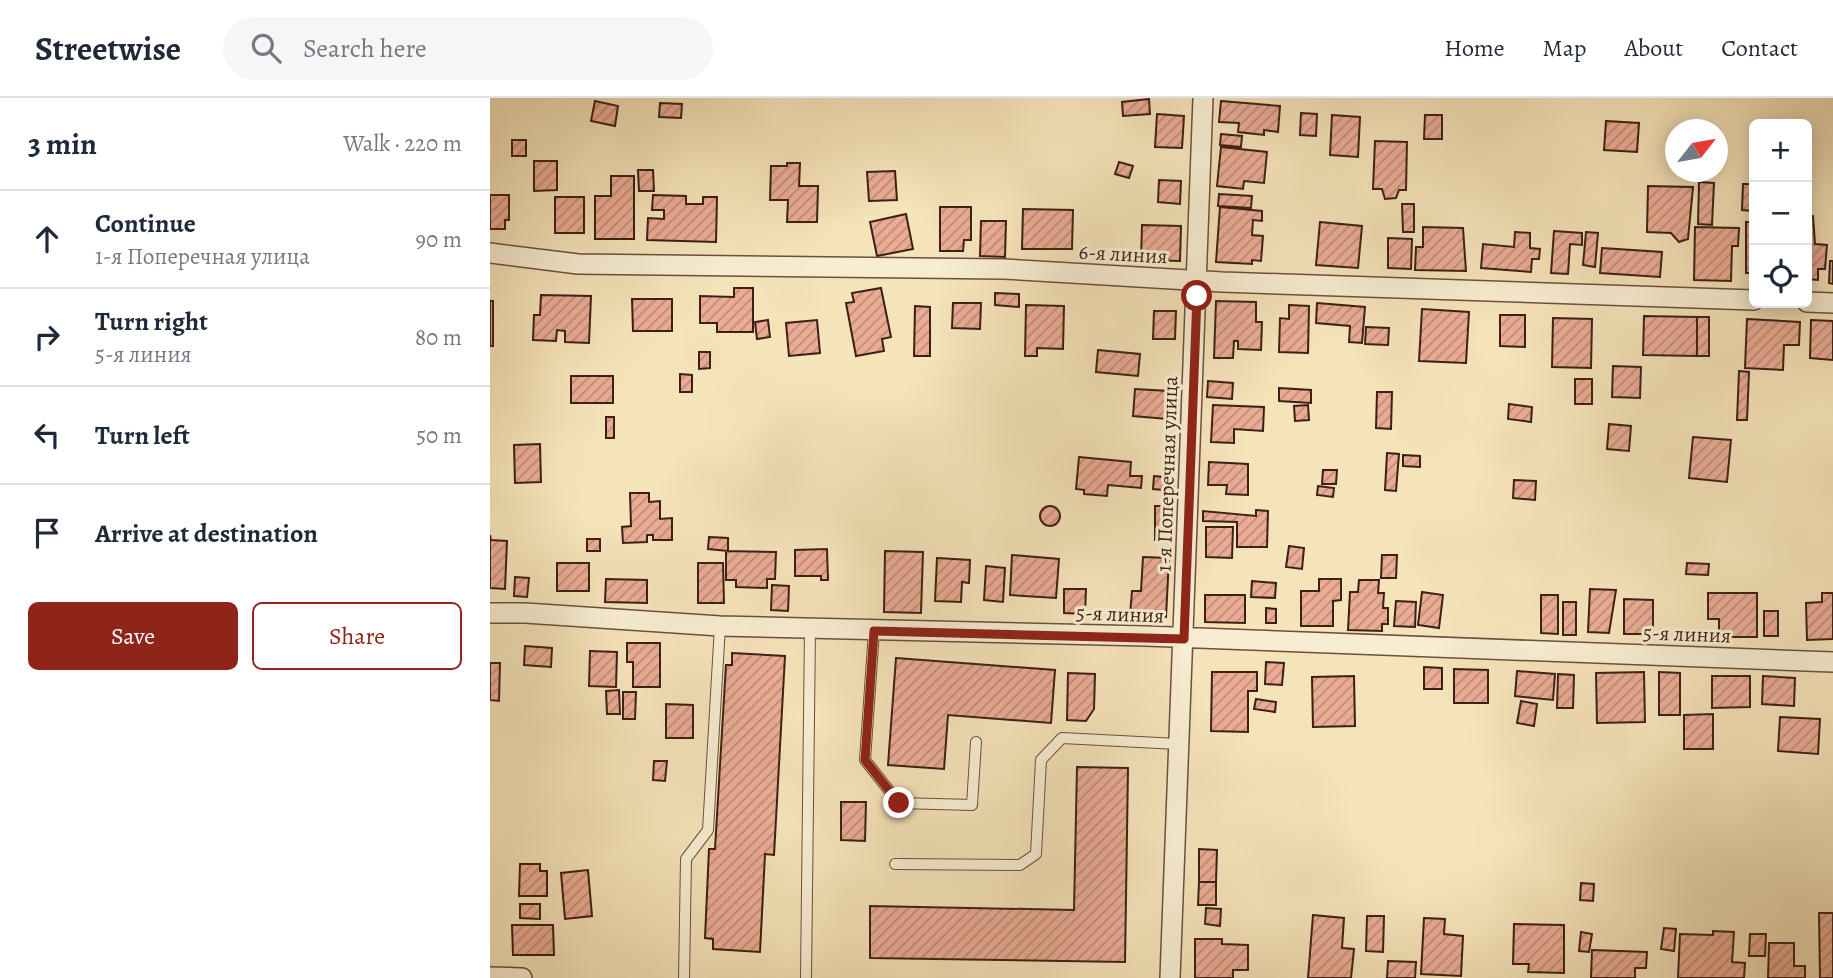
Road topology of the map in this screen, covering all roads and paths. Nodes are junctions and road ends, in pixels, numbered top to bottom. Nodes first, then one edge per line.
1 (1203, 98) edge
2 (490, 253) edge
3 (1198, 281) junction
4 (1749, 300) edge
5 (1812, 302) edge
6 (1833, 303) edge
7 (490, 613) edge
8 (720, 626) junction
9 (810, 629) junction
10 (874, 631) junction
11 (1184, 639) junction
12 (1833, 662) edge
13 (976, 742) dead end
14 (1178, 744) junction
15 (895, 864) dead end
16 (490, 977) edge
17 (522, 978) edge
18 (684, 978) edge
19 (806, 978) edge
20 (1170, 978) edge

1 - 3 street, 1-я Поперечная улица
2 - 3 street, 6-я линия
3 - 4 street, 6-я линия
3 - 11 street, 1-я Поперечная улица
5 - 6 street
7 - 8 street, 5-я линия
8 - 9 street, 5-я линия
8 - 18 lane
9 - 10 street, 5-я линия
9 - 19 lane
10 - 11 street, 5-я линия
10 - 13 lane
11 - 12 street, 5-я линия
11 - 14 street, 1-я Поперечная улица
14 - 15 lane
14 - 20 street, 1-я Поперечная улица
16 - 17 street

